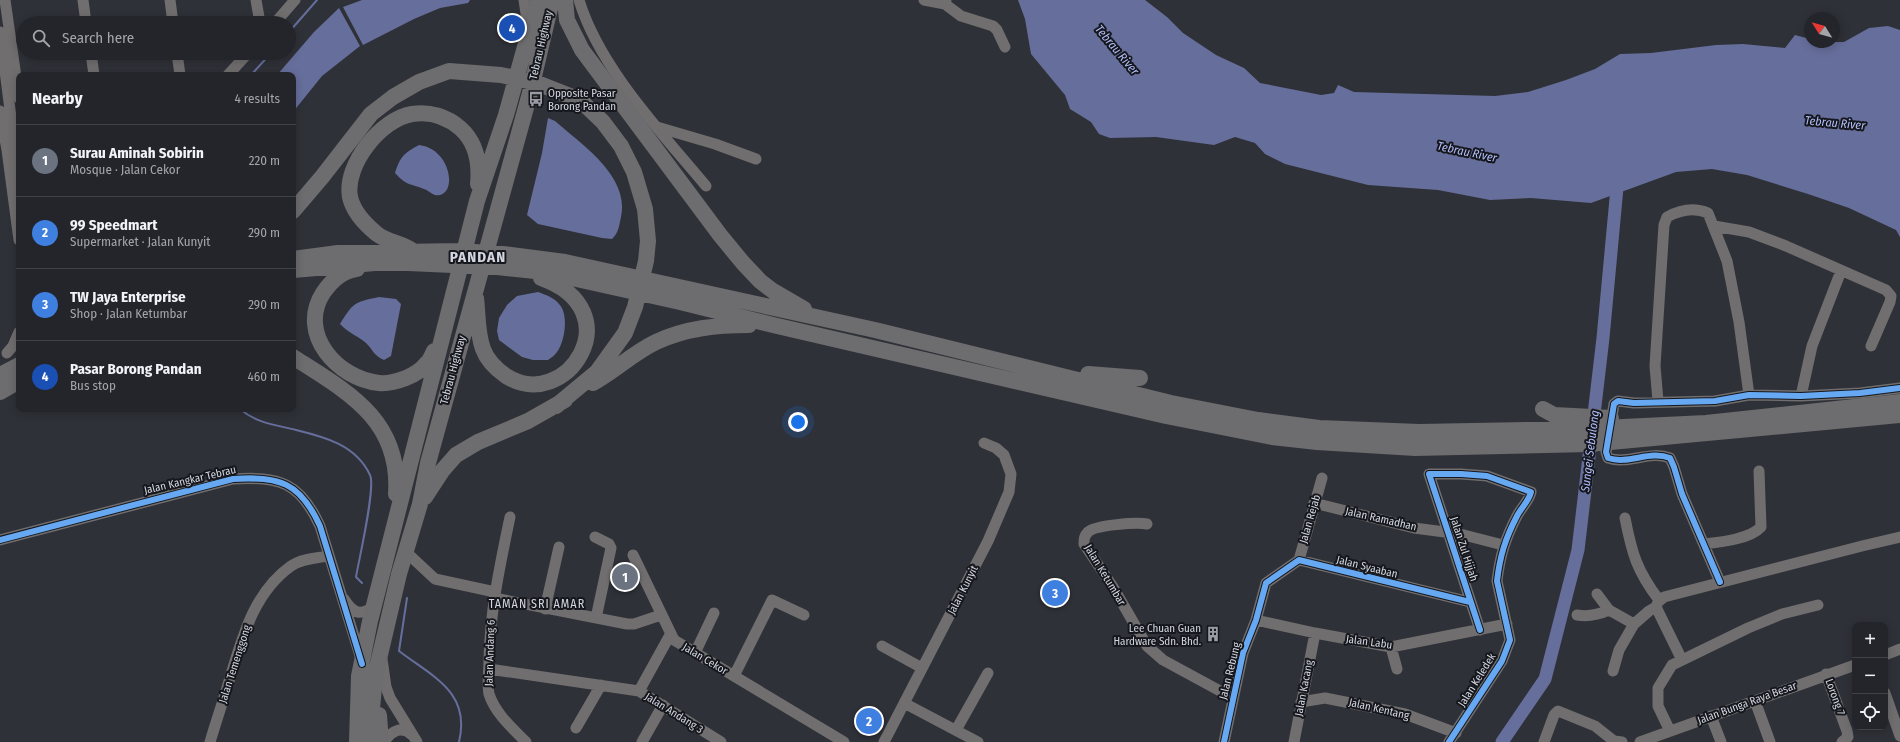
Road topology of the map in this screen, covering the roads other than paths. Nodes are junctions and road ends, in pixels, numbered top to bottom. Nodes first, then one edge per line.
1 (5, 0) edge
2 (83, 0) edge
3 (170, 0) edge
4 (256, 0) edge
5 (295, 0) edge
6 (524, 0) edge
7 (538, 0) edge
8 (552, 0) edge
9 (565, 0) edge
10 (579, 0) edge
11 (924, 0) edge
12 (946, 2) edge
13 (85, 16) edge
14 (172, 16) edge
15 (259, 16) edge
16 (280, 16) edge
17 (4, 21) edge
18 (0, 32) edge
19 (529, 34) junction
20 (1005, 47) dead end
21 (1, 58) edge
22 (92, 60) edge
23 (178, 60) edge
24 (242, 60) edge
25 (94, 72) edge
26 (180, 72) edge
27 (231, 72) edge
28 (16, 83) edge
29 (0, 110) edge
30 (657, 127) junction
31 (756, 159) dead end
32 (16, 160) edge
33 (706, 186) dead end
34 (16, 195) edge
35 (477, 201) junction
36 (296, 207) edge
37 (1714, 226) junction
38 (415, 255) junction
39 (296, 259) edge
40 (375, 263) junction
41 (296, 270) edge
42 (517, 270) junction
43 (1842, 271) junction
44 (476, 287) junction
45 (682, 295) junction
46 (1895, 299) edge
47 (826, 319) junction
48 (773, 325) junction
49 (16, 339) edge
50 (440, 340) junction
51 (1871, 346) dead end
52 (7, 353) dead end
53 (296, 359) edge
54 (16, 367) edge
55 (1039, 369) junction
56 (0, 375) edge
57 (1140, 378) dead end
58 (16, 383) edge
59 (1900, 388) edge
60 (0, 392) edge
61 (1749, 395) junction
62 (1801, 396) junction
63 (1658, 401) junction
64 (1900, 402) edge
65 (556, 406) junction
66 (1549, 412) dead end
67 (1900, 415) edge
68 (1752, 418) junction
69 (1656, 433) junction
70 (1523, 438) junction
71 (984, 443) dead end
72 (1759, 471) dead end
73 (1429, 474) joint
74 (1322, 478) dead end
75 (1314, 503) junction
76 (420, 504) junction
77 (510, 517) dead end
78 (1625, 518) dead end
79 (1147, 524) dead end
80 (1448, 532) junction
81 (393, 533) junction
82 (595, 537) dead end
83 (1900, 537) edge
84 (0, 540) edge
85 (1704, 544) junction
86 (1503, 545) junction
87 (559, 547) dead end
88 (633, 555) dead end
89 (329, 556) junction
90 (415, 560) junction
91 (1299, 560) junction
92 (1720, 582) junction
93 (340, 594) junction
94 (1597, 594) dead end
95 (494, 595) junction
96 (1470, 602) junction
97 (1658, 604) junction
98 (1818, 605) dead end
99 (374, 606) junction
100 (545, 609) junction
101 (1609, 610) junction
102 (714, 613) dead end
103 (661, 615) junction
104 (804, 615) dead end
105 (1578, 615) dead end
106 (596, 618) junction
107 (1256, 620) junction
108 (1507, 624) junction
109 (1634, 624) junction
110 (1480, 630) junction
111 (1315, 633) junction
112 (670, 635) junction
113 (882, 646) dead end
114 (1391, 647) junction
115 (1900, 649) edge
116 (381, 652) junction
117 (695, 653) junction
118 (1888, 653) edge
119 (1682, 660) junction
120 (1852, 666) edge
121 (922, 668) junction
122 (489, 669) junction
123 (1396, 669) dead end
124 (1613, 671) dead end
125 (365, 672) junction
126 (988, 673) dead end
127 (1826, 674) junction
128 (734, 676) junction
129 (601, 685) junction
130 (639, 691) junction
131 (1885, 694) edge
132 (1233, 698) junction
133 (1755, 701) junction
134 (1300, 702) junction
135 (904, 703) junction
136 (663, 705) junction
137 (1712, 716) junction
138 (576, 728) dead end
139 (956, 730) junction
140 (1670, 731) junction
141 (1456, 732) junction
142 (1900, 736) edge
143 (415, 739) edge
144 (719, 741) edge
145 (210, 742) edge
146 (350, 742) edge
147 (357, 742) edge
148 (370, 742) edge
149 (381, 742) edge
150 (384, 742) edge
151 (526, 742) edge
152 (642, 742) edge
153 (844, 742) edge
154 (884, 742) edge
155 (978, 742) edge
156 (1224, 742) edge
157 (1294, 742) edge
158 (1449, 742) edge
159 (1544, 742) edge
160 (1622, 742) edge
161 (1641, 742) edge
162 (1721, 742) edge
163 (1770, 742) edge
164 (1842, 742) edge

1 - 17 street
2 - 13 street
3 - 14 street
4 - 15 street
5 - 16 street
6 - 19 street
7 - 19 highway, Tebrau Highway
8 - 44 highway, Tebrau Highway
9 - 47 highway
10 - 30 street
11 - 12 street
12 - 20 street
17 - 28 street
18 - 21 street
19 - 35 highway, Tebrau Highway
21 - 32 street
22 - 25 street
23 - 26 street
24 - 27 street
29 - 34 street
30 - 31 street
30 - 33 street
35 - 38 highway
35 - 50 highway, Tebrau Highway
36 - 65 highway
37 - 43 street
37 - 61 street
37 - 63 street
38 - 39 highway
38 - 40 highway
38 - 42 highway
38 - 45 highway
40 - 41 highway
40 - 50 highway
42 - 44 highway
42 - 45 highway
43 - 46 street
43 - 62 street
44 - 76 highway, Tebrau Highway
45 - 47 highway
45 - 48 highway
46 - 51 street
47 - 55 highway
48 - 65 highway
48 - 70 highway
49 - 52 street
50 - 81 highway, Tebrau Highway
53 - 81 highway
54 - 56 highway
55 - 57 highway
55 - 70 highway
58 - 60 highway
59 - 62 street
61 - 62 street
61 - 63 street
63 - 85 street
64 - 68 highway
65 - 76 highway
66 - 68 highway
67 - 69 highway
68 - 69 highway
69 - 70 highway
71 - 121 street, Jalan Kunyit
72 - 85 street
73 - 80 street, Jalan Zul Hijjah
73 - 86 street, Jalan Keledek
74 - 75 street, Jalan Rejab
75 - 80 street, Jalan Ramadhan
75 - 91 street, Jalan Rejab
76 - 90 highway, Tebrau Highway
77 - 95 street, Jalan Andang 6
78 - 97 street
79 - 132 street, Jalan Ketumbar
80 - 86 street, Jalan Ramadhan
80 - 96 street, Jalan Zul Hijjah
81 - 99 highway, Tebrau Highway
82 - 106 street
83 - 92 street
84 - 89 street, Jalan Kangkar Tebrau
85 - 92 street
86 - 108 street, Jalan Keledek
87 - 100 street
88 - 103 street, Jalan Cekor
89 - 93 street, Jalan Kangkar Tebrau
89 - 145 street, Jalan Temenggong
90 - 95 street
90 - 116 highway, Tebrau Highway
91 - 96 street, Jalan Syaaban
91 - 107 street, Jalan Rebung
92 - 97 street
93 - 99 street, Jalan Kangkar Tebrau
93 - 125 street, Jalan Kangkar Tebrau
94 - 101 street
95 - 100 street
95 - 122 street, Jalan Andang 6
96 - 110 street, Jalan Zul Hijjah
97 - 109 street
97 - 119 street
98 - 119 street
99 - 125 highway, Tebrau Highway
100 - 106 street
101 - 105 street
101 - 109 street
102 - 117 street
103 - 106 street
103 - 112 street, Jalan Cekor
104 - 128 street, Jalan Cekor
107 - 111 street, Jalan Labu
107 - 132 street, Jalan Rebung
108 - 110 street, Jalan Labu
108 - 141 street, Jalan Keledek
109 - 124 street
110 - 114 street, Jalan Labu
111 - 114 street, Jalan Labu
111 - 134 street, Jalan Kacang
112 - 117 street, Jalan Cekor
112 - 130 street
113 - 121 street
114 - 123 street
115 - 118 street
116 - 125 highway, Tebrau Highway
116 - 143 street
117 - 128 street, Jalan Cekor
119 - 140 street
120 - 127 street, Jalan Bunga Raya Besar
121 - 135 street, Jalan Kunyit
122 - 129 street, Jalan Andang 3
122 - 151 street, Jalan Andang 6
125 - 146 highway
125 - 147 highway
125 - 148 highway, Tebrau Highway
125 - 149 highway
126 - 139 street
127 - 133 street, Jalan Bunga Raya Besar
127 - 164 street, Lorong 7
128 - 153 street, Jalan Cekor
129 - 130 street, Jalan Andang 3
129 - 138 street
130 - 136 street, Jalan Andang 3
131 - 142 street
132 - 156 street, Jalan Rebung
133 - 137 street, Jalan Bunga Raya Besar
133 - 163 street
134 - 141 street, Jalan Kentang
134 - 157 street, Jalan Kacang
135 - 139 street
135 - 154 street, Jalan Kunyit
136 - 144 street, Jalan Andang 3
136 - 152 street
137 - 140 street, Jalan Bunga Raya Besar
137 - 162 street
139 - 155 street
140 - 161 street, Jalan Bunga Raya Besar
141 - 158 street, Jalan Keledek
143 - 150 street
159 - 160 street

